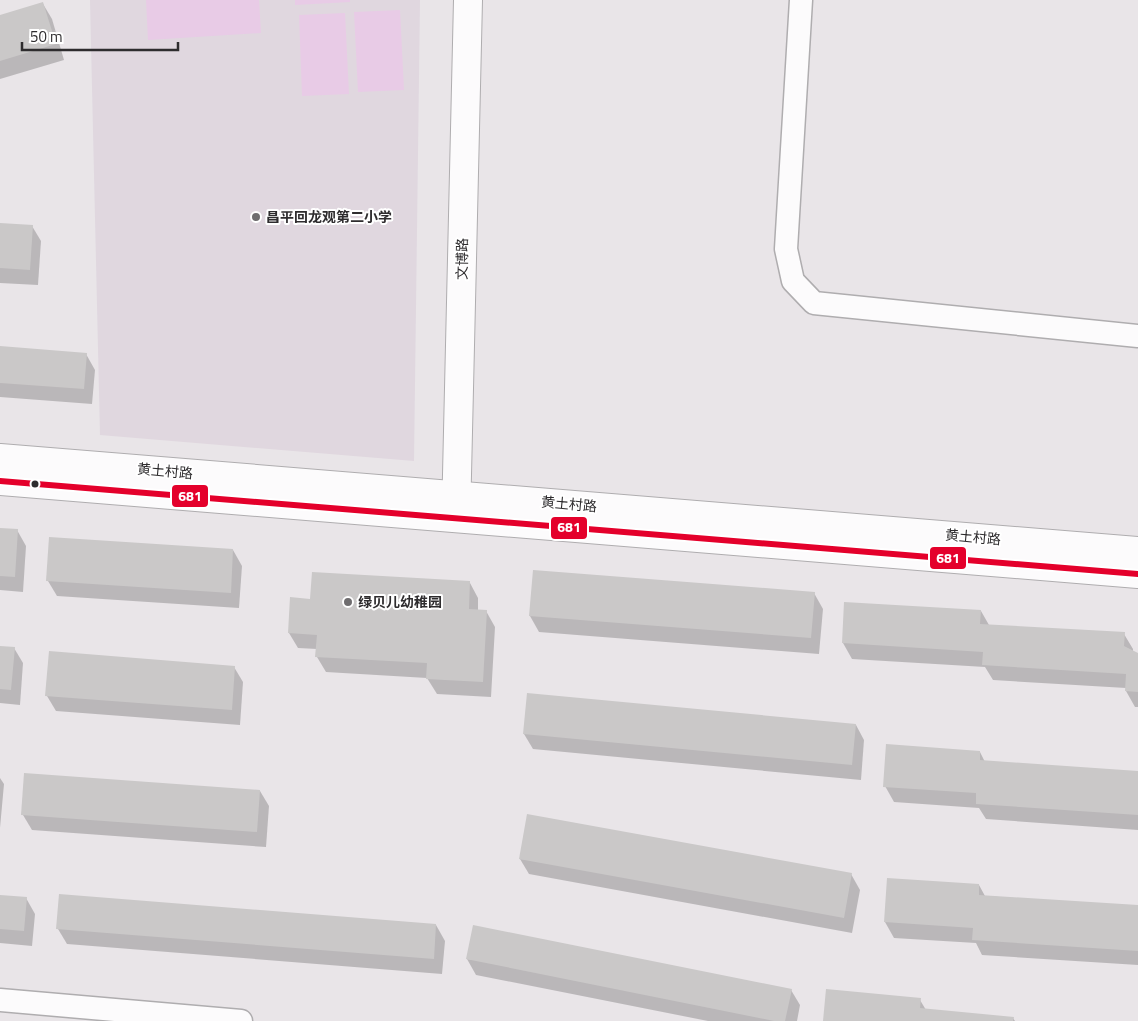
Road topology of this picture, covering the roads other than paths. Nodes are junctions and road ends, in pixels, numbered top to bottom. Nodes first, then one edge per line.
1 (468, 0) edge
2 (801, 0) edge
3 (1138, 336) edge
4 (0, 458) edge
5 (0, 481) edge
6 (456, 507) junction
7 (1138, 551) edge
8 (1138, 574) edge
9 (0, 1000) edge
10 (241, 1021) edge

1 - 6 main road, 文博路
2 - 3 street
4 - 6 main road, 黄土村路
5 - 6 main road, 黄土村路
6 - 7 main road, 黄土村路
6 - 8 main road, 黄土村路
9 - 10 street

